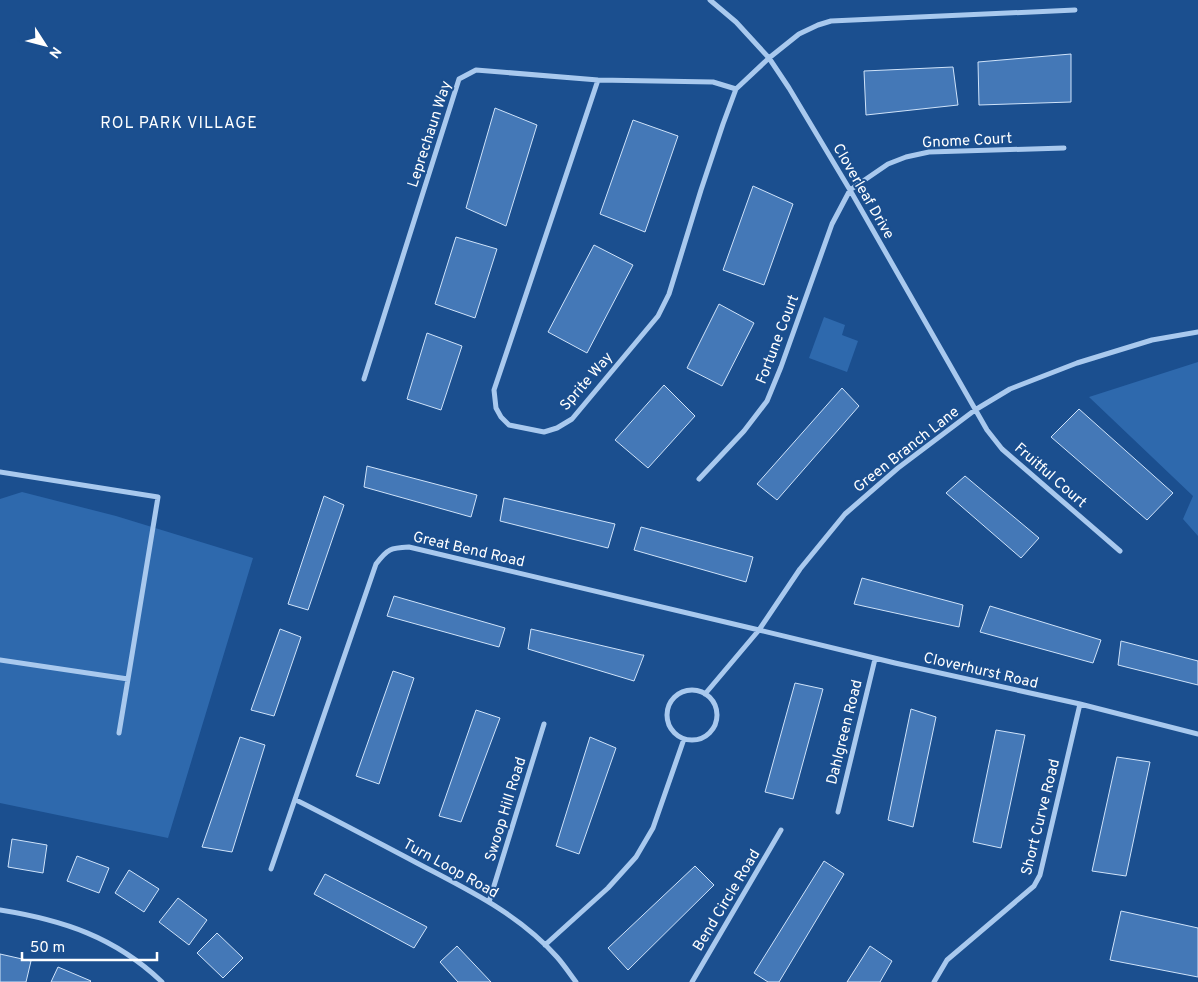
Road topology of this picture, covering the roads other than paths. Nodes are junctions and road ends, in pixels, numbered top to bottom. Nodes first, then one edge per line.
1 (710, 0) edge
2 (1075, 10) dead end
3 (769, 58) junction
4 (598, 80) junction
5 (736, 89) junction
6 (1064, 148) dead end
7 (850, 190) junction
8 (1198, 332) edge
9 (364, 379) dead end
10 (975, 410) junction
11 (0, 472) edge
12 (699, 479) dead end
13 (1120, 551) dead end
14 (759, 630) junction
15 (875, 658) junction
16 (0, 660) edge
17 (128, 679) junction
18 (705, 694) junction
19 (1080, 704) junction
20 (544, 724) dead end
21 (119, 733) dead end
22 (1198, 734) edge
23 (684, 739) junction
24 (296, 800) junction
25 (838, 812) dead end
26 (781, 830) dead end
27 (272, 869) dead end
28 (489, 902) junction
29 (0, 910) edge
30 (545, 945) junction
31 (162, 982) edge
32 (576, 982) edge
33 (692, 982) edge
34 (934, 982) edge

1 - 3 street, Cloverleaf Drive
2 - 3 street, Sprite Way
3 - 5 street, Sprite Way
3 - 7 street, Cloverleaf Drive
4 - 5 street, Leprechaun Way
4 - 5 street, Sprite Way
4 - 9 street, Leprechaun Way
6 - 7 street, Gnome Court
7 - 10 street, Cloverleaf Drive
7 - 12 street, Fortune Court
8 - 10 street, Green Branch Lane
10 - 13 street, Fruitful Court
10 - 14 street, Green Branch Lane
11 - 17 street
14 - 15 street, Cloverhurst Road
14 - 18 street, Green Branch Lane
14 - 24 street, Great Bend Road
15 - 19 street, Cloverhurst Road
15 - 25 street, Dahlgreen Road
16 - 17 street
17 - 21 street
18 - 23 street
18 - 23 street
19 - 22 street, Cloverhurst Road
19 - 34 street, Short Curve Road
20 - 28 street, Swoop Hill Road
23 - 30 street
24 - 27 street, Great Bend Road
24 - 28 street, Turn Loop Road
26 - 33 street, Bend Circle Road
28 - 30 street, Turn Loop Road
29 - 31 street
30 - 32 street, Turn Loop Road

